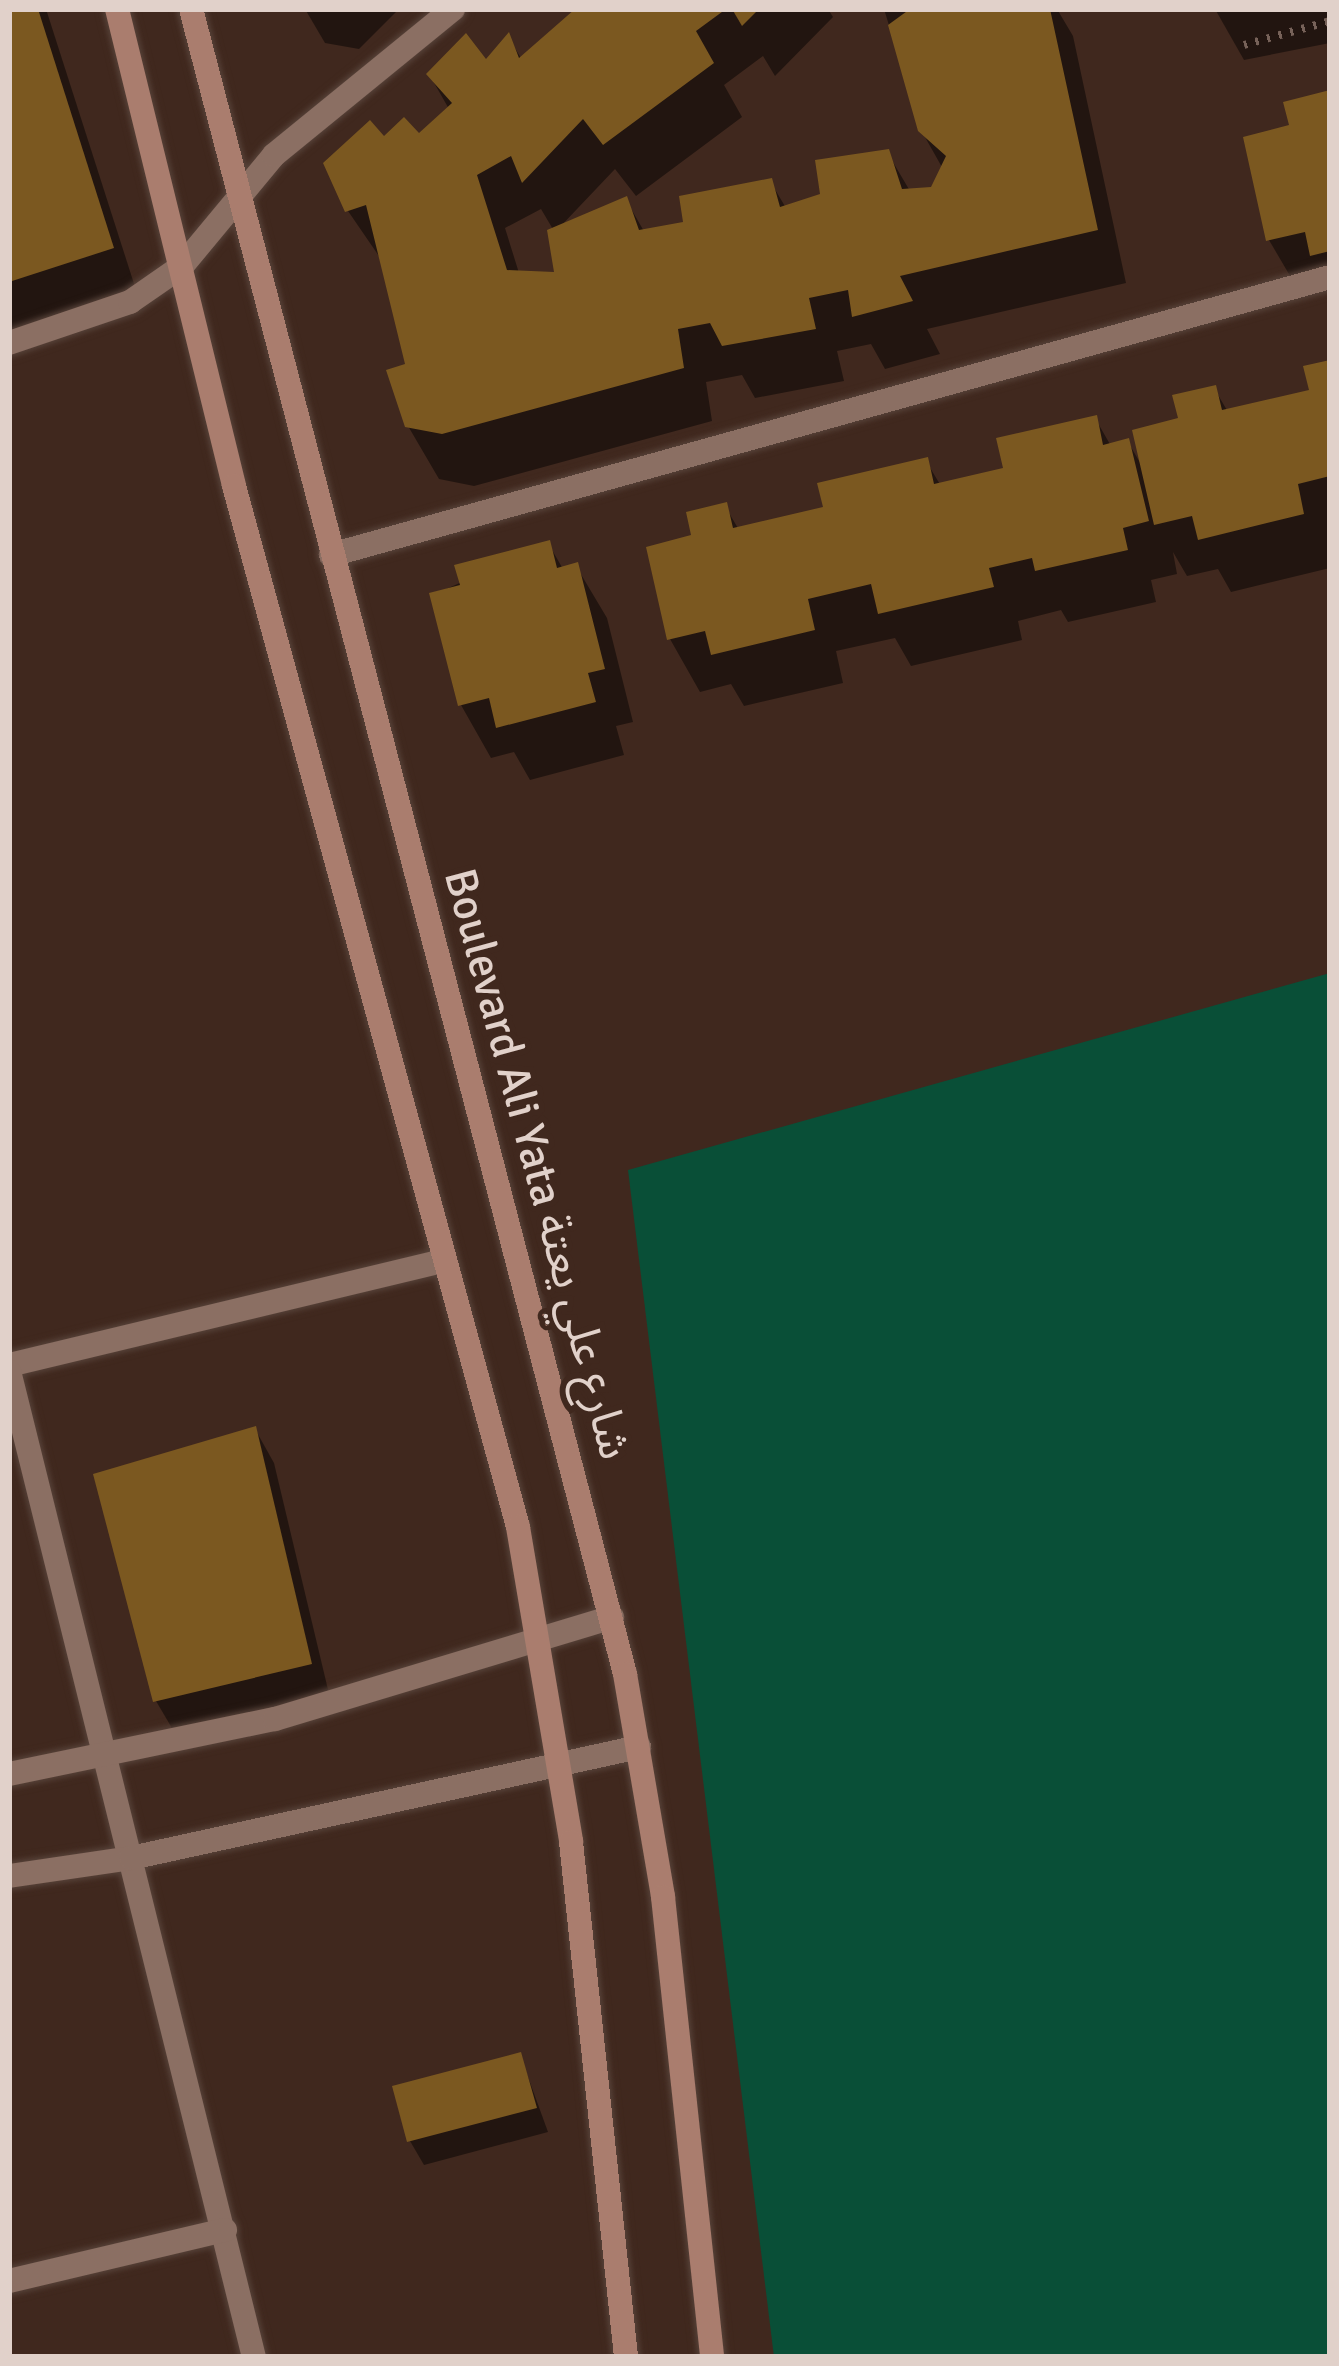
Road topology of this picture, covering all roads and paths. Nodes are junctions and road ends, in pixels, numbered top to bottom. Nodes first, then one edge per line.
1 (117, 9) edge
2 (191, 9) edge
3 (453, 9) edge
4 (1330, 21) edge
5 (1244, 45) dead end
6 (241, 191) junction
7 (182, 266) junction
8 (1330, 277) edge
9 (9, 343) edge
10 (331, 555) junction
11 (442, 1261) junction
12 (9, 1368) edge
13 (612, 1617) junction
14 (541, 1643) junction
15 (639, 1748) junction
16 (106, 1753) junction
17 (560, 1760) junction
18 (9, 1774) edge
19 (131, 1858) junction
20 (9, 1876) edge
21 (225, 2230) junction
22 (9, 2281) edge
23 (254, 2357) edge
24 (626, 2357) edge
25 (712, 2357) edge

1 - 7 street
2 - 6 street, Boulevard Ali Yata شارع علي يعتة
3 - 6 street
4 - 5 path
6 - 7 street
6 - 10 street, Boulevard Ali Yata شارع علي يعتة
7 - 9 street
7 - 11 street
8 - 10 street
10 - 13 street, Boulevard Ali Yata شارع علي يعتة
11 - 12 street
11 - 14 street
12 - 16 street
13 - 14 street
13 - 15 street, Boulevard Ali Yata شارع علي يعتة
14 - 16 street
14 - 17 street
15 - 17 street
15 - 25 street, Boulevard Ali Yata شارع علي يعتة
16 - 18 street
16 - 19 street
17 - 19 street
17 - 24 street
19 - 20 street
19 - 21 street
21 - 22 street
21 - 23 street

